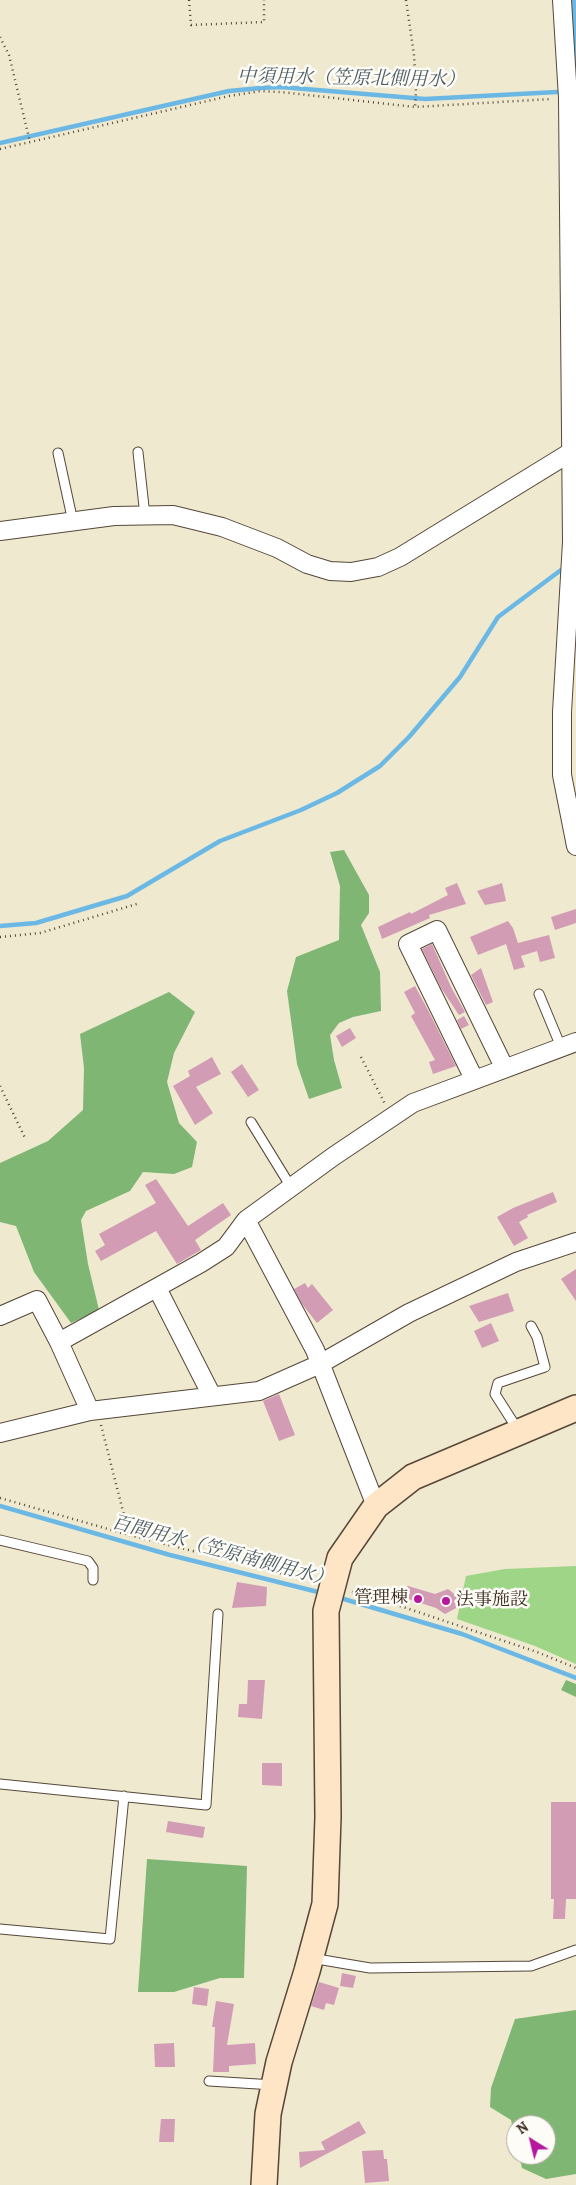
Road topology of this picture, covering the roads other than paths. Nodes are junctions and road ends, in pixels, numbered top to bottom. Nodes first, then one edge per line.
1 (562, 0) edge
2 (572, 97) edge
3 (138, 452) dead end
4 (572, 452) junction
5 (58, 453) dead end
6 (145, 516) junction
7 (72, 522) junction
8 (0, 531) edge
9 (569, 753) edge
10 (576, 846) edge
11 (539, 994) dead end
12 (569, 1045) edge
13 (504, 1067) junction
14 (474, 1079) junction
15 (252, 1122) dead end
16 (291, 1187) junction
17 (246, 1220) junction
18 (576, 1242) edge
19 (157, 1288) junction
20 (0, 1316) edge
21 (531, 1326) dead end
22 (60, 1342) junction
23 (320, 1364) junction
24 (212, 1396) junction
25 (576, 1408) edge
26 (94, 1410) junction
27 (519, 1432) junction
28 (0, 1433) edge
29 (376, 1506) junction
30 (0, 1540) edge
31 (93, 1580) dead end
32 (218, 1614) dead end
33 (0, 1784) edge
34 (124, 1796) junction
35 (0, 1929) edge
36 (576, 1950) edge
37 (311, 1958) junction
38 (209, 2082) dead end
39 (274, 2085) junction
40 (264, 2185) edge

1 - 2 street
2 - 4 street
3 - 6 lane
4 - 6 street
4 - 9 street
5 - 7 lane
6 - 7 street
7 - 8 street
9 - 10 street
11 - 12 lane
12 - 13 street
13 - 14 street
13 - 14 street
14 - 16 street
15 - 16 lane
16 - 17 street
17 - 19 street
17 - 23 street
18 - 23 street
19 - 22 street
19 - 24 street
20 - 22 street
21 - 27 lane
22 - 26 street
23 - 24 street
23 - 29 street
24 - 26 street
25 - 27 street
26 - 28 street
27 - 29 street
29 - 37 street
30 - 31 lane
32 - 34 lane
33 - 34 lane
34 - 35 lane
36 - 37 lane
37 - 39 street
38 - 39 lane
39 - 40 street

